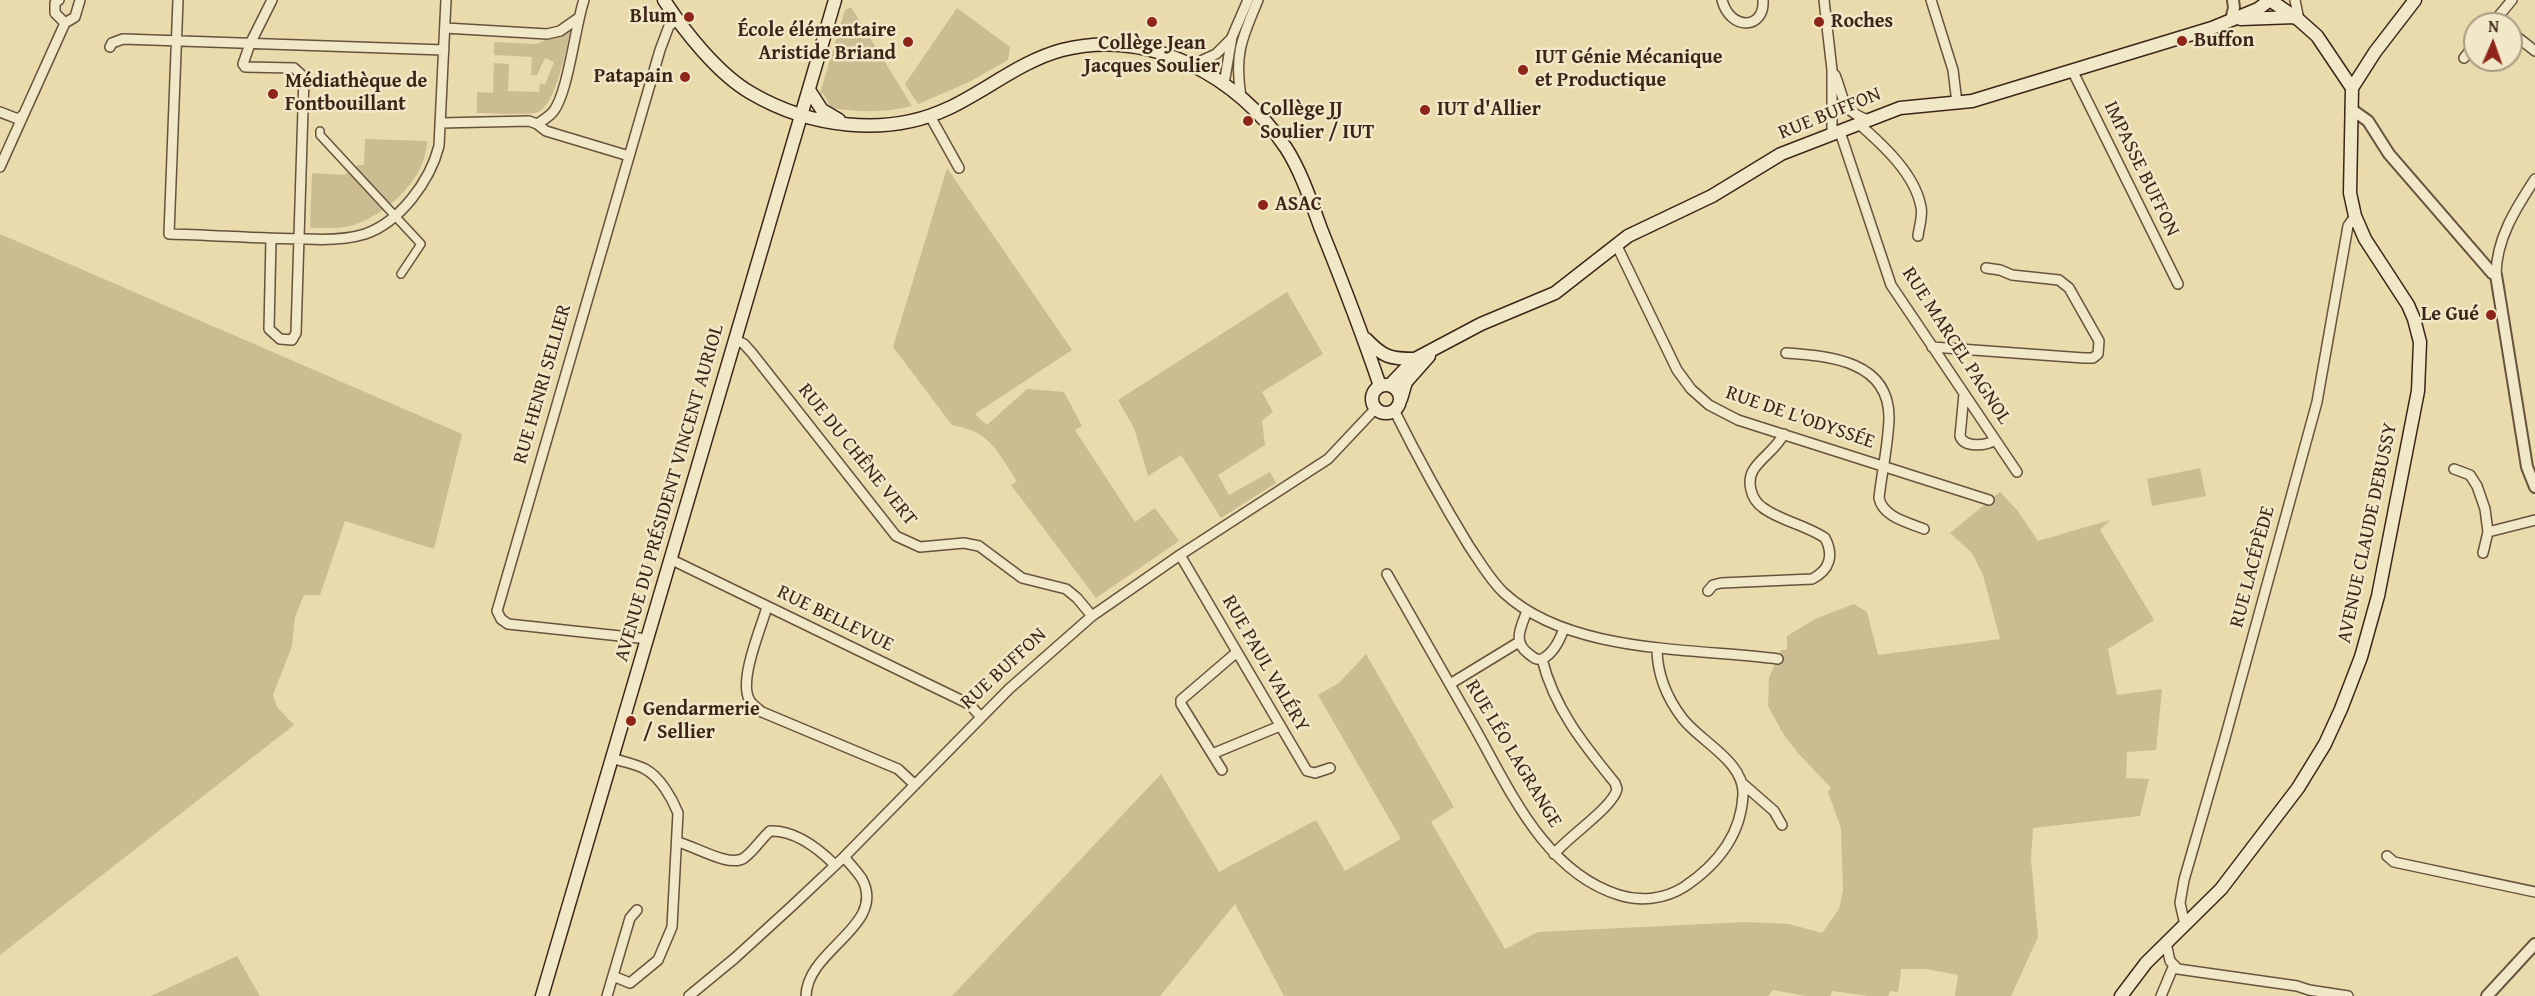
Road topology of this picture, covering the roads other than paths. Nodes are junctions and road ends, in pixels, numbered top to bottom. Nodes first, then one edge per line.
1 (59, 0) edge
2 (80, 0) edge
3 (178, 0) edge
4 (272, 0) edge
5 (446, 0) edge
6 (584, 0) edge
7 (835, 0) edge
8 (1248, 0) edge
9 (1258, 0) edge
10 (1721, 0) edge
11 (1763, 0) edge
12 (1824, 0) edge
13 (1931, 0) edge
14 (2233, 0) edge
15 (2270, 0) edge
16 (2295, 0) edge
17 (2415, 0) edge
18 (670, 3) edge
19 (2297, 18) junction
20 (577, 19) junction
21 (678, 19) junction
22 (2231, 20) junction
23 (65, 23) junction
24 (445, 28) junction
25 (1232, 37) junction
26 (176, 41) junction
27 (2523, 42) edge
28 (250, 44) junction
29 (110, 47) dead end
30 (444, 50) junction
31 (2535, 51) edge
32 (1192, 65) junction
33 (1832, 70) junction
34 (2072, 70) junction
35 (1224, 84) junction
36 (2352, 88) junction
37 (808, 90) junction
38 (1241, 97) junction
39 (1957, 103) junction
40 (2351, 109) junction
41 (0, 112) edge
42 (23, 115) junction
43 (801, 115) junction
44 (930, 116) junction
45 (1863, 122) junction
46 (440, 123) junction
47 (537, 124) junction
48 (861, 125) junction
49 (320, 131) dead end
50 (1836, 134) junction
51 (629, 156) junction
52 (0, 168) edge
53 (959, 168) dead end
54 (2535, 179) edge
55 (395, 216) junction
56 (2355, 216) junction
57 (1918, 236) dead end
58 (271, 239) junction
59 (298, 240) junction
60 (1616, 244) junction
61 (1986, 268) dead end
62 (401, 274) dead end
63 (2496, 275) junction
64 (2178, 284) dead end
65 (1363, 335) junction
66 (736, 340) junction
67 (1438, 347) junction
68 (1932, 347) junction
69 (1786, 353) dead end
70 (1415, 359) junction
71 (1385, 385) junction
72 (1964, 394) junction
73 (1401, 399) junction
74 (1376, 408) junction
75 (1394, 410) junction
76 (1784, 434) junction
77 (1995, 440) junction
78 (1884, 466) junction
79 (2454, 469) dead end
80 (2018, 472) dead end
81 (2535, 487) edge
82 (1989, 500) dead end
83 (2535, 520) edge
84 (1924, 529) dead end
85 (2488, 532) junction
86 (2483, 553) dead end
87 (1180, 555) junction
88 (670, 559) junction
89 (1387, 574) dead end
90 (1708, 591) dead end
91 (767, 607) junction
92 (1527, 611) junction
93 (1092, 616) junction
94 (1563, 628) junction
95 (648, 639) junction
96 (1519, 642) junction
97 (1657, 648) junction
98 (1237, 652) junction
99 (1542, 659) junction
100 (1778, 659) dead end
101 (1450, 684) junction
102 (981, 717) junction
103 (1280, 726) junction
104 (1212, 754) junction
105 (612, 758) junction
106 (1330, 768) dead end
107 (1222, 770) dead end
108 (1742, 783) junction
109 (914, 784) junction
110 (1782, 825) dead end
111 (678, 842) junction
112 (1554, 854) junction
113 (2387, 856) dead end
114 (844, 857) junction
115 (835, 865) junction
116 (2535, 892) edge
117 (637, 910) dead end
118 (2185, 925) junction
119 (2166, 943) junction
120 (2535, 944) edge
121 (2174, 965) junction
122 (613, 976) junction
123 (542, 996) edge
124 (607, 996) edge
125 (689, 996) edge
126 (806, 996) edge
127 (2121, 996) edge
128 (2161, 996) edge
129 (2348, 996) edge
130 (2487, 996) edge

1 - 23 street
2 - 23 street
3 - 26 street
4 - 28 street
5 - 24 street
6 - 20 street
7 - 37 main road, AVENUE DU PRÉSIDENT VINCENT AURIOL
8 - 25 street
9 - 38 street
10 - 11 street
12 - 33 street
13 - 39 street
14 - 22 street
15 - 19 main road
15 - 22 main road, RUE BUFFON
16 - 19 street
17 - 36 main road
18 - 21 main road
19 - 22 main road
19 - 36 main road
20 - 24 street
20 - 47 street
21 - 43 main road
21 - 51 street, RUE HENRI SELLIER
22 - 34 main road, RUE BUFFON
23 - 42 street
24 - 30 street
25 - 32 street
25 - 35 street
26 - 28 street
26 - 29 street
26 - 58 street
27 - 31 street
28 - 30 street
28 - 59 street
30 - 46 street
32 - 35 main road
32 - 44 main road
33 - 45 street
33 - 50 street, RUE MARCEL PAGNOL
34 - 39 main road, RUE BUFFON
34 - 64 street, IMPASSE BUFFON
35 - 38 main road
36 - 40 main road, AVENUE CLAUDE DEBUSSY
37 - 43 main road, AVENUE DU PRÉSIDENT VINCENT AURIOL
37 - 48 main road
38 - 65 main road
39 - 45 main road, RUE BUFFON
40 - 56 main road, AVENUE CLAUDE DEBUSSY
40 - 63 street
41 - 42 street
42 - 52 street
43 - 48 main road
43 - 66 main road, AVENUE DU PRÉSIDENT VINCENT AURIOL
44 - 48 main road
44 - 53 street
45 - 50 main road, RUE BUFFON
45 - 57 street
46 - 47 street
46 - 55 street
47 - 51 street
49 - 55 street
50 - 60 main road, RUE BUFFON
50 - 68 street, RUE MARCEL PAGNOL
51 - 95 street, RUE HENRI SELLIER
54 - 63 street
55 - 59 street
55 - 62 street
56 - 118 street, RUE LACÉPÈDE
56 - 118 main road, AVENUE CLAUDE DEBUSSY
58 - 59 street
58 - 59 street
60 - 67 main road, RUE BUFFON
60 - 76 street, RUE DE L'ODYSSÉE
61 - 68 street
63 - 81 street
65 - 70 main road
65 - 71 main road
66 - 88 main road, AVENUE DU PRÉSIDENT VINCENT AURIOL
66 - 93 street, RUE DU CHÊNE VERT
67 - 70 main road, RUE BUFFON
67 - 73 main road, RUE BUFFON
68 - 72 street, RUE MARCEL PAGNOL
69 - 78 street
70 - 71 main road, RUE BUFFON
71 - 73 main road
71 - 74 main road
72 - 77 street, RUE MARCEL PAGNOL
72 - 77 street
73 - 75 main road
74 - 75 main road
74 - 87 street, RUE BUFFON
75 - 92 street
76 - 78 street, RUE DE L'ODYSSÉE
76 - 90 street
77 - 80 street, RUE MARCEL PAGNOL
78 - 82 street, RUE DE L'ODYSSÉE
78 - 84 street
79 - 85 street
83 - 85 street
85 - 86 street
87 - 93 street, RUE BUFFON
87 - 98 street, RUE PAUL VALÉRY
88 - 91 street, RUE BELLEVUE
88 - 95 main road, AVENUE DU PRÉSIDENT VINCENT AURIOL
89 - 101 street, RUE LÉO LAGRANGE
91 - 102 street, RUE BELLEVUE
91 - 109 street
92 - 94 street
92 - 96 street
93 - 102 street, RUE BUFFON
94 - 97 street
94 - 99 street
95 - 105 main road, AVENUE DU PRÉSIDENT VINCENT AURIOL
96 - 99 street
96 - 101 street
97 - 100 street
97 - 108 street
98 - 103 street, RUE PAUL VALÉRY
98 - 104 street
99 - 112 street
101 - 112 street, RUE LÉO LAGRANGE
102 - 109 street, RUE BUFFON
103 - 104 street
103 - 106 street, RUE PAUL VALÉRY
104 - 107 street
105 - 111 street
105 - 123 main road, AVENUE DU PRÉSIDENT VINCENT AURIOL
108 - 110 street
108 - 112 street, RUE LÉO LAGRANGE
109 - 114 street, RUE BUFFON
111 - 115 street
111 - 122 street
113 - 116 street
114 - 115 street, RUE BUFFON
114 - 126 street
115 - 125 street, RUE BUFFON
117 - 122 street
118 - 119 main road, AVENUE CLAUDE DEBUSSY
119 - 121 street
119 - 127 main road, AVENUE CLAUDE DEBUSSY
120 - 130 street
121 - 128 street
121 - 129 street
122 - 124 street

